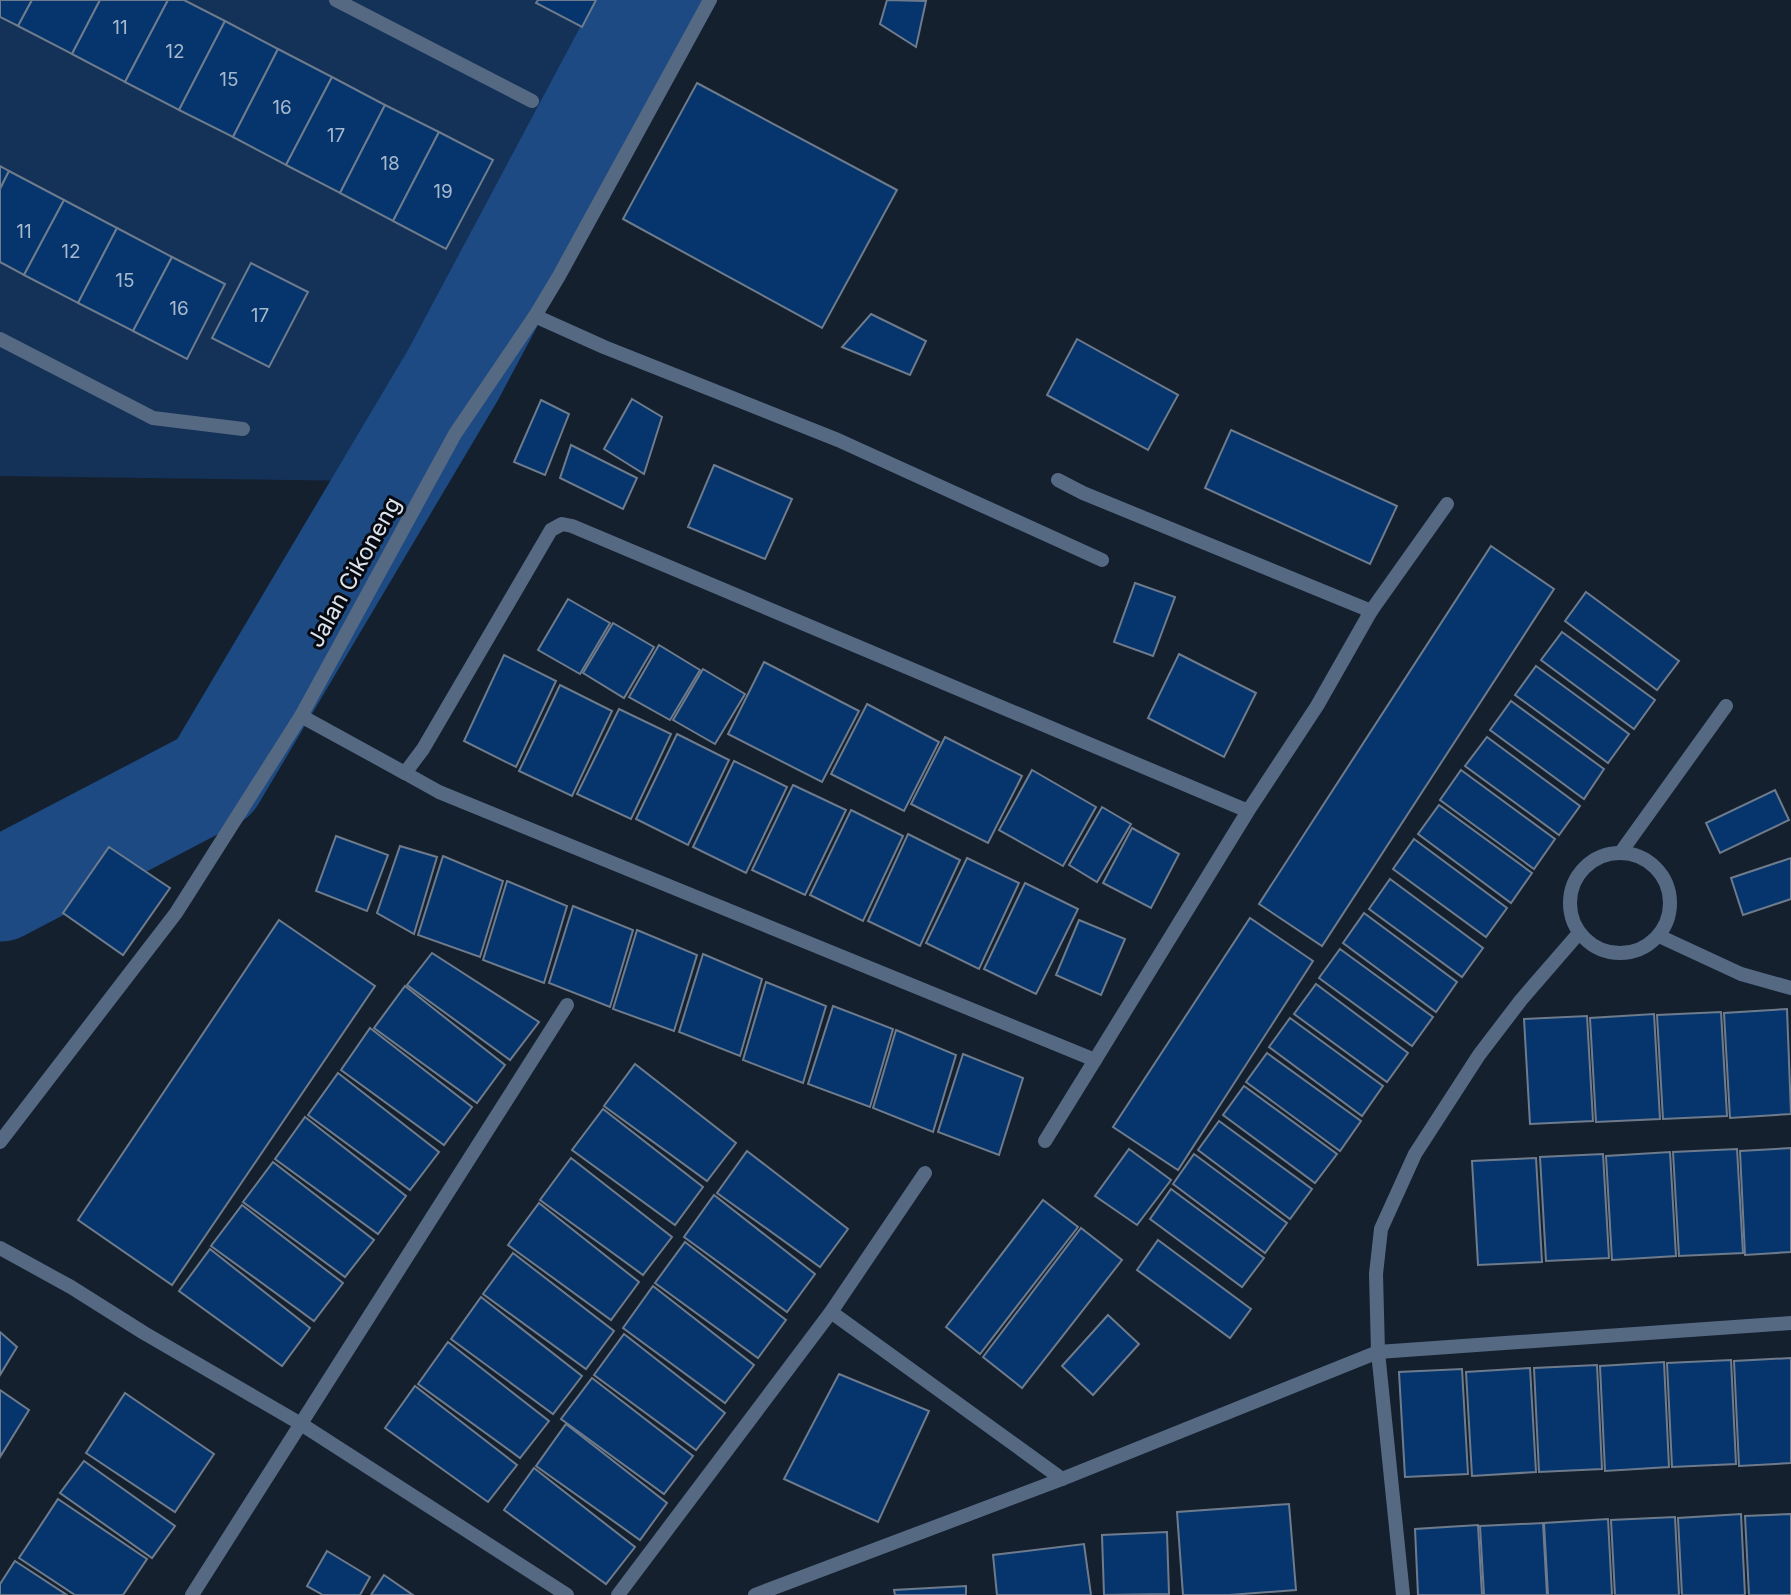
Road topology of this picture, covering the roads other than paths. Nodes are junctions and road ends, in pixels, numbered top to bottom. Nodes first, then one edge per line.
1 (336, 0) edge
2 (710, 0) edge
3 (532, 101) dead end
4 (535, 316) junction
5 (0, 340) edge
6 (243, 429) dead end
7 (1058, 480) dead end
8 (1447, 504) dead end
9 (1102, 560) dead end
10 (1371, 611) junction
11 (1726, 706) dead end
12 (301, 716) junction
13 (405, 773) junction
14 (1248, 811) junction
15 (1621, 852) junction
16 (1579, 933) junction
17 (1659, 936) junction
18 (1791, 988) edge
19 (568, 1005) dead end
20 (1095, 1060) junction
21 (1045, 1141) dead end
22 (0, 1142) edge
23 (925, 1173) dead end
24 (0, 1248) edge
25 (831, 1312) junction
26 (1791, 1323) edge
27 (1378, 1352) junction
28 (301, 1424) junction
29 (1062, 1479) junction
30 (192, 1595) edge
31 (567, 1595) edge
32 (618, 1595) edge
33 (755, 1595) edge
34 (1403, 1595) edge

1 - 3 street
2 - 4 street, Jalan Cikoneng
4 - 9 street
4 - 12 street, Jalan Cikoneng
5 - 6 street
7 - 10 street
8 - 10 street
10 - 14 street
11 - 15 street
12 - 13 street
12 - 22 street, Jalan Cikoneng
13 - 14 street
13 - 20 street
14 - 20 street
15 - 16 street
15 - 17 street
16 - 17 street
16 - 27 street
17 - 18 street
19 - 28 street
20 - 21 street
23 - 25 street
24 - 28 street
25 - 29 street
25 - 32 street
26 - 27 street
27 - 29 street
27 - 34 street
28 - 30 street
28 - 31 street
29 - 33 street

